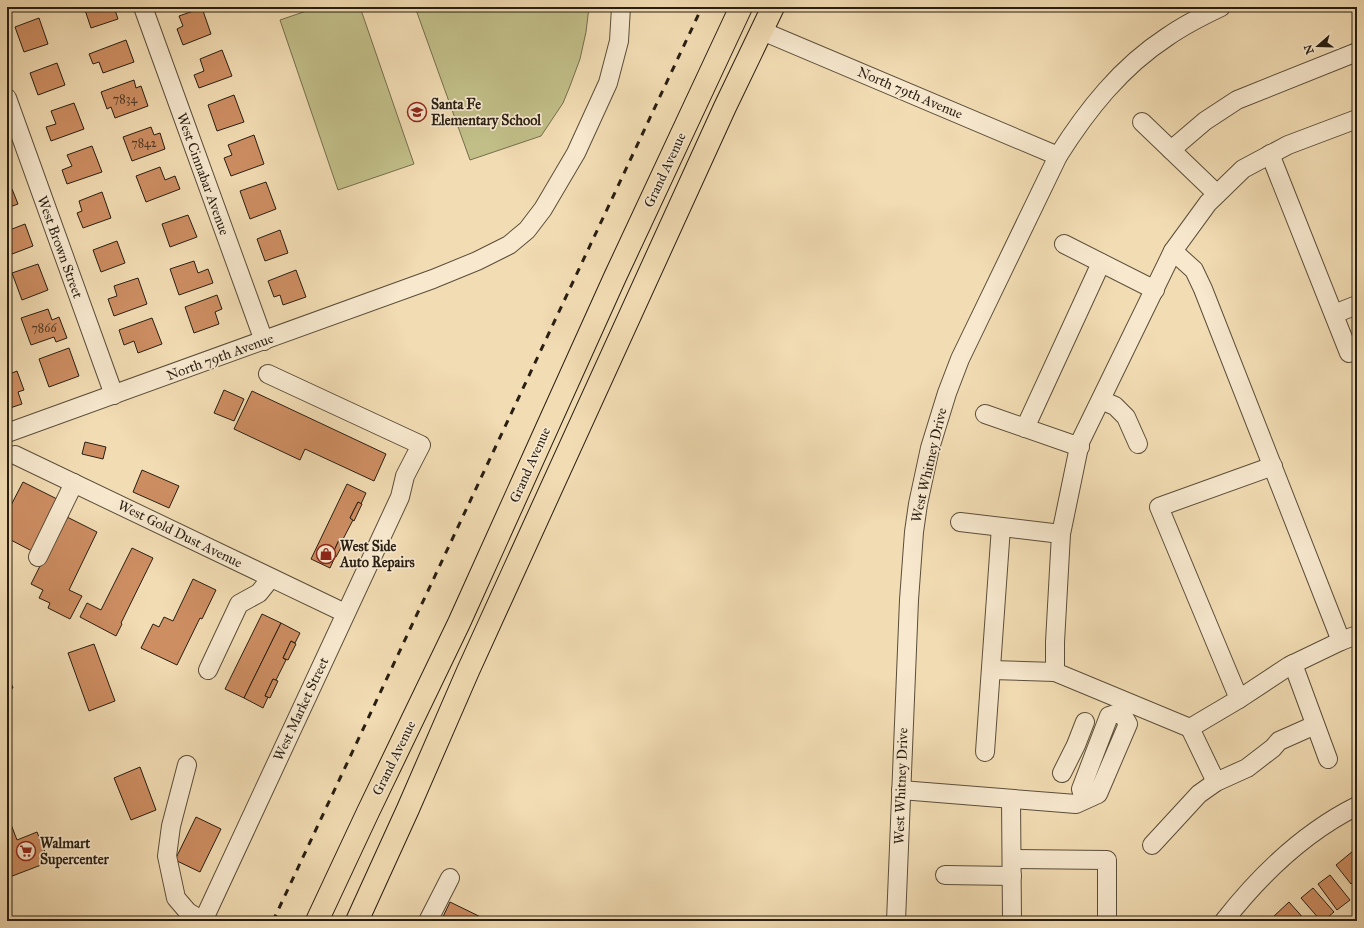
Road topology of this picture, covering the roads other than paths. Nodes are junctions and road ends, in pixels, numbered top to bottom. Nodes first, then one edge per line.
1 (143, 7) edge
2 (621, 7) edge
3 (740, 7) edge
4 (773, 7) edge
5 (1220, 7) edge
6 (762, 31) junction
7 (1357, 52) edge
8 (7, 98) edge
9 (1357, 119) edge
10 (1142, 122) dead end
11 (1171, 150) junction
12 (1270, 154) junction
13 (1058, 156) junction
14 (1217, 194) junction
15 (1064, 244) dead end
16 (1173, 251) junction
17 (1101, 263) junction
18 (1155, 290) junction
19 (1357, 305) edge
20 (1334, 314) junction
21 (264, 341) junction
22 (1349, 353) dead end
23 (268, 374) dead end
24 (114, 395) junction
25 (1101, 400) junction
26 (985, 414) dead end
27 (1025, 428) junction
28 (7, 433) edge
29 (1138, 444) dead end
30 (1080, 447) junction
31 (15, 455) dead end
32 (1273, 466) junction
33 (74, 483) junction
34 (960, 522) dead end
35 (1001, 527) junction
36 (1061, 534) junction
37 (38, 557) dead end
38 (271, 578) junction
39 (345, 613) junction
40 (1349, 638) edge
41 (1293, 664) junction
42 (208, 670) dead end
43 (991, 670) junction
44 (1055, 672) junction
45 (1239, 699) junction
46 (1123, 706) junction
47 (1085, 722) dead end
48 (1315, 725) junction
49 (1190, 728) junction
50 (1076, 745) junction
51 (985, 752) dead end
52 (1095, 754) junction
53 (1328, 759) dead end
54 (1112, 763) junction
55 (187, 765) dead end
56 (1062, 773) dead end
57 (1216, 782) junction
58 (901, 790) junction
59 (1012, 800) junction
60 (1084, 800) junction
61 (1357, 806) edge
62 (1152, 845) dead end
63 (1012, 868) junction
64 (945, 875) dead end
65 (450, 878) dead end
66 (203, 921) edge
67 (317, 921) edge
68 (357, 921) edge
69 (428, 921) edge
70 (896, 921) edge
71 (1012, 921) edge
72 (1106, 921) edge
73 (1224, 921) edge

1 - 21 street, West Cinnabar Avenue
2 - 21 street, North 79th Avenue
3 - 67 highway, Grand Avenue
4 - 6 highway, Grand Avenue
5 - 13 street, West Whitney Drive
6 - 13 street, North 79th Avenue
6 - 68 highway, Grand Avenue
7 - 11 street
8 - 24 street, West Brown Street
9 - 12 street
10 - 11 street
11 - 14 street
12 - 14 street
12 - 20 street
13 - 58 street, West Whitney Drive
14 - 16 street
15 - 17 street
16 - 18 street
16 - 32 street
17 - 18 street
17 - 27 street
18 - 25 street
19 - 20 street
20 - 22 street
21 - 24 street, North 79th Avenue
23 - 39 street, West Market Street
24 - 28 street, North 79th Avenue
25 - 29 street
25 - 30 street
26 - 27 street
27 - 30 street
30 - 36 street
31 - 33 street, West Gold Dust Avenue
32 - 40 street
32 - 45 street
33 - 37 street
33 - 38 street, West Gold Dust Avenue
34 - 35 street
35 - 36 street
35 - 43 street
36 - 44 street
38 - 39 street, West Gold Dust Avenue
38 - 42 street
39 - 66 street, West Market Street
40 - 41 street
41 - 45 street
41 - 48 street
43 - 44 street
43 - 51 street
44 - 46 street
45 - 49 street
46 - 49 street
46 - 52 street
46 - 54 street
47 - 50 street
48 - 53 street
48 - 57 street
49 - 57 street
50 - 52 street
50 - 56 street
52 - 54 street
52 - 60 street
54 - 60 street
55 - 66 street
57 - 62 street
58 - 59 street
58 - 70 street, West Whitney Drive
59 - 60 street
59 - 63 street
61 - 73 street
63 - 64 street
63 - 71 street
63 - 72 street
65 - 69 street

